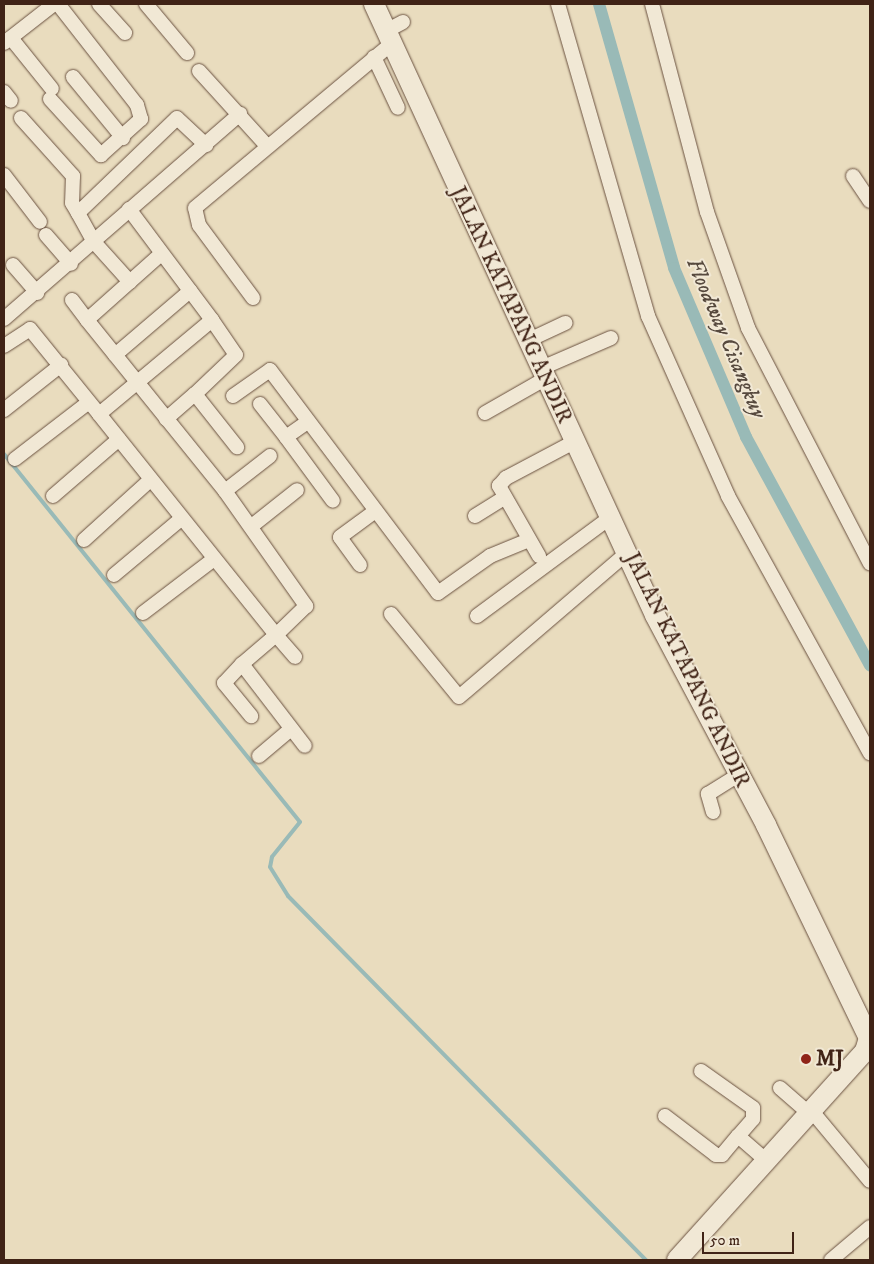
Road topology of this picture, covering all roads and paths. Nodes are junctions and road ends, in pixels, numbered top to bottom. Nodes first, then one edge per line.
1 (54, 4) edge
2 (58, 4) edge
3 (99, 4) edge
4 (146, 4) edge
5 (374, 4) edge
6 (558, 4) edge
7 (652, 4) edge
8 (395, 32) junction
9 (125, 33) dead end
10 (7, 41) edge
11 (187, 53) dead end
12 (374, 58) junction
13 (199, 70) dead end
14 (73, 77) dead end
15 (398, 108) dead end
16 (240, 114) junction
17 (21, 118) dead end
18 (123, 138) junction
19 (206, 145) junction
20 (267, 146) junction
21 (4, 175) edge
22 (853, 176) dead end
23 (870, 201) edge
24 (129, 209) junction
25 (78, 213) junction
26 (94, 242) junction
27 (161, 254) junction
28 (71, 264) junction
29 (13, 265) dead end
30 (130, 282) junction
31 (190, 291) junction
32 (37, 293) junction
33 (253, 298) dead end
34 (72, 300) dead end
35 (4, 319) edge
36 (87, 320) junction
37 (212, 320) junction
38 (566, 323) dead end
39 (611, 338) dead end
40 (531, 339) junction
41 (4, 344) edge
42 (115, 356) junction
43 (61, 365) junction
44 (546, 372) junction
45 (136, 384) junction
46 (195, 394) junction
47 (233, 396) dead end
48 (89, 402) junction
49 (260, 404) dead end
50 (4, 410) edge
51 (485, 413) dead end
52 (98, 414) junction
53 (166, 419) junction
54 (306, 423) junction
55 (286, 437) junction
56 (119, 439) junction
57 (576, 441) junction
58 (237, 447) dead end
59 (270, 456) dead end
60 (15, 459) dead end
61 (149, 481) junction
62 (226, 490) junction
63 (297, 490) dead end
64 (53, 496) dead end
65 (504, 498) junction
66 (333, 501) dead end
67 (374, 512) junction
68 (475, 516) dead end
69 (612, 516) junction
70 (181, 520) junction
71 (254, 525) junction
72 (84, 540) dead end
73 (529, 540) junction
74 (628, 552) junction
75 (539, 556) dead end
76 (214, 559) junction
77 (870, 563) edge
78 (360, 565) dead end
79 (114, 575) dead end
80 (143, 613) dead end
81 (392, 614) dead end
82 (477, 616) dead end
83 (276, 635) junction
84 (294, 657) dead end
85 (242, 664) junction
86 (251, 716) dead end
87 (291, 729) junction
88 (305, 746) dead end
89 (870, 753) edge
90 (260, 756) dead end
91 (739, 775) junction
92 (714, 812) dead end
93 (867, 1049) edge
94 (701, 1071) dead end
95 (780, 1088) dead end
96 (810, 1111) junction
97 (665, 1116) dead end
98 (738, 1136) junction
99 (766, 1160) junction
100 (870, 1181) edge
101 (870, 1227) edge
102 (677, 1260) edge
103 (831, 1260) edge

1 - 10 street
2 - 18 street
3 - 9 street
4 - 11 street
5 - 8 street, JALAN KATAPANG ANDIR
6 - 89 street
7 - 77 street
8 - 12 street
8 - 40 street, JALAN KATAPANG ANDIR
10 - 18 street
12 - 15 street
12 - 20 street
13 - 16 street
14 - 18 street
16 - 19 street
16 - 20 street
17 - 25 street
19 - 24 street
19 - 25 street
20 - 33 street
21 - 28 street
22 - 23 street
24 - 26 street
24 - 27 street
25 - 26 street
26 - 28 street
26 - 30 street
27 - 30 street
27 - 31 street
28 - 32 street
29 - 32 street
30 - 36 street
31 - 37 street
31 - 42 street
32 - 35 street
34 - 36 street
36 - 42 street
37 - 45 street
37 - 46 street
38 - 40 street
39 - 44 street
40 - 44 street, JALAN KATAPANG ANDIR
41 - 43 street
42 - 45 street
43 - 48 street
43 - 50 street
44 - 51 street
44 - 57 street, JALAN KATAPANG ANDIR
45 - 52 street
45 - 53 street
46 - 53 street
46 - 58 street
47 - 54 street
48 - 52 street
48 - 60 street
49 - 55 street
52 - 56 street
53 - 62 street
54 - 55 street
54 - 67 street
55 - 66 street
56 - 61 street
56 - 64 street
57 - 65 street
57 - 69 street, JALAN KATAPANG ANDIR
59 - 62 street
61 - 70 street
61 - 72 street
62 - 71 street
63 - 71 street
65 - 68 street
65 - 73 street
67 - 73 street
67 - 78 street
69 - 74 street, JALAN KATAPANG ANDIR
69 - 82 street
70 - 76 street
70 - 79 street
71 - 83 street
73 - 75 street
74 - 81 street
74 - 91 street, JALAN KATAPANG ANDIR
76 - 80 street
76 - 83 street
83 - 84 street
83 - 85 street
85 - 86 street
85 - 87 street
87 - 88 street
87 - 90 street
91 - 92 street
91 - 93 street, JALAN KATAPANG ANDIR
93 - 96 street, JALAN KATAPANG ANDIR
94 - 98 street
95 - 96 street
96 - 99 street, JALAN KATAPANG ANDIR
96 - 100 street
97 - 98 street
98 - 99 street
99 - 102 street, JALAN KATAPANG ANDIR
101 - 103 street

